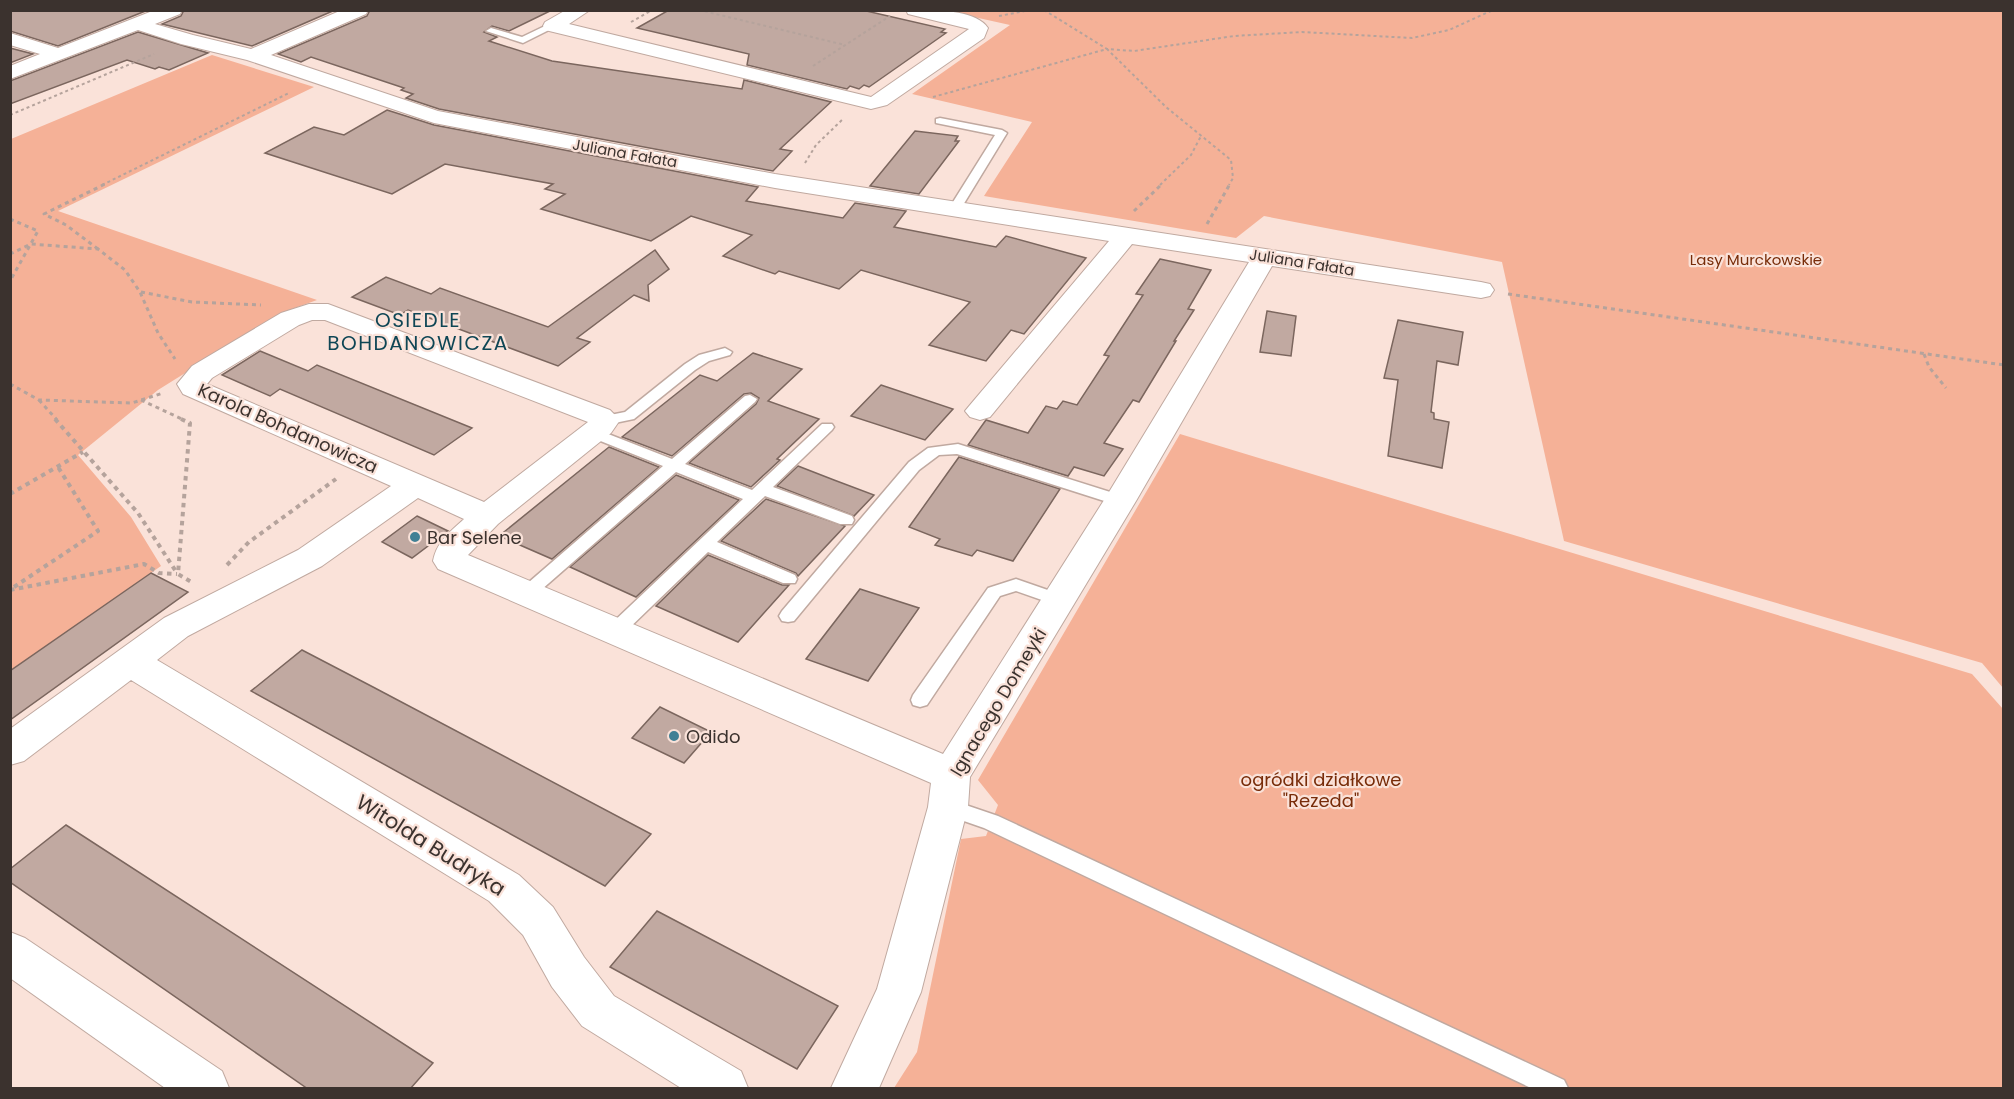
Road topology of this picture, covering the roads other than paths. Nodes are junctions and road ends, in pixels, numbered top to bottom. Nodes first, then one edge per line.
1 (173, 10) edge
2 (358, 10) edge
3 (581, 10) edge
4 (905, 11) edge
5 (137, 24) junction
6 (552, 26) junction
7 (491, 31) dead end
8 (10, 39) edge
9 (59, 54) junction
10 (253, 55) junction
11 (10, 73) edge
12 (940, 120) dead end
13 (954, 210) junction
14 (1120, 236) junction
15 (1265, 256) junction
16 (1481, 290) road end
17 (725, 352) dead end
18 (750, 399) dead end
19 (980, 411) dead end
20 (598, 426) junction
21 (827, 427) dead end
22 (675, 465) junction
23 (415, 485) junction
24 (758, 493) junction
25 (1120, 501) junction
26 (487, 516) junction
27 (846, 520) dead end
28 (705, 544) junction
29 (789, 579) dead end
30 (528, 593) junction
31 (1059, 600) junction
32 (788, 616) dead end
33 (616, 630) junction
34 (129, 661) junction
35 (920, 700) dead end
36 (10, 750) edge
37 (950, 791) junction
38 (10, 952) edge
39 (205, 1089) edge
40 (724, 1089) edge
41 (855, 1089) edge
42 (1556, 1089) edge

1 - 5 street
2 - 10 street
3 - 6 street
4 - 6 street
5 - 9 street
5 - 10 street, Juliana Fałata
6 - 7 lane
8 - 9 street
9 - 11 street
10 - 13 street, Juliana Fałata
12 - 13 lane
13 - 14 street, Juliana Fałata
14 - 15 street, Juliana Fałata
14 - 19 street
15 - 16 street, Juliana Fałata
15 - 25 street, Ignacego Domeyki
17 - 20 lane
18 - 22 lane
20 - 22 lane
20 - 23 street, Karola Bohdanowicza
20 - 26 street
21 - 24 lane
22 - 24 lane
22 - 30 lane
23 - 26 street, Karola Bohdanowicza
23 - 34 street
24 - 27 lane
24 - 28 lane
25 - 31 street, Ignacego Domeyki
25 - 32 lane
26 - 30 street
28 - 29 lane
28 - 33 lane
30 - 33 street
31 - 35 lane
31 - 37 street, Ignacego Domeyki
33 - 37 street
34 - 36 street
34 - 40 street, Witolda Budryka
37 - 41 street, Ignacego Domeyki
37 - 42 lane
38 - 39 street

